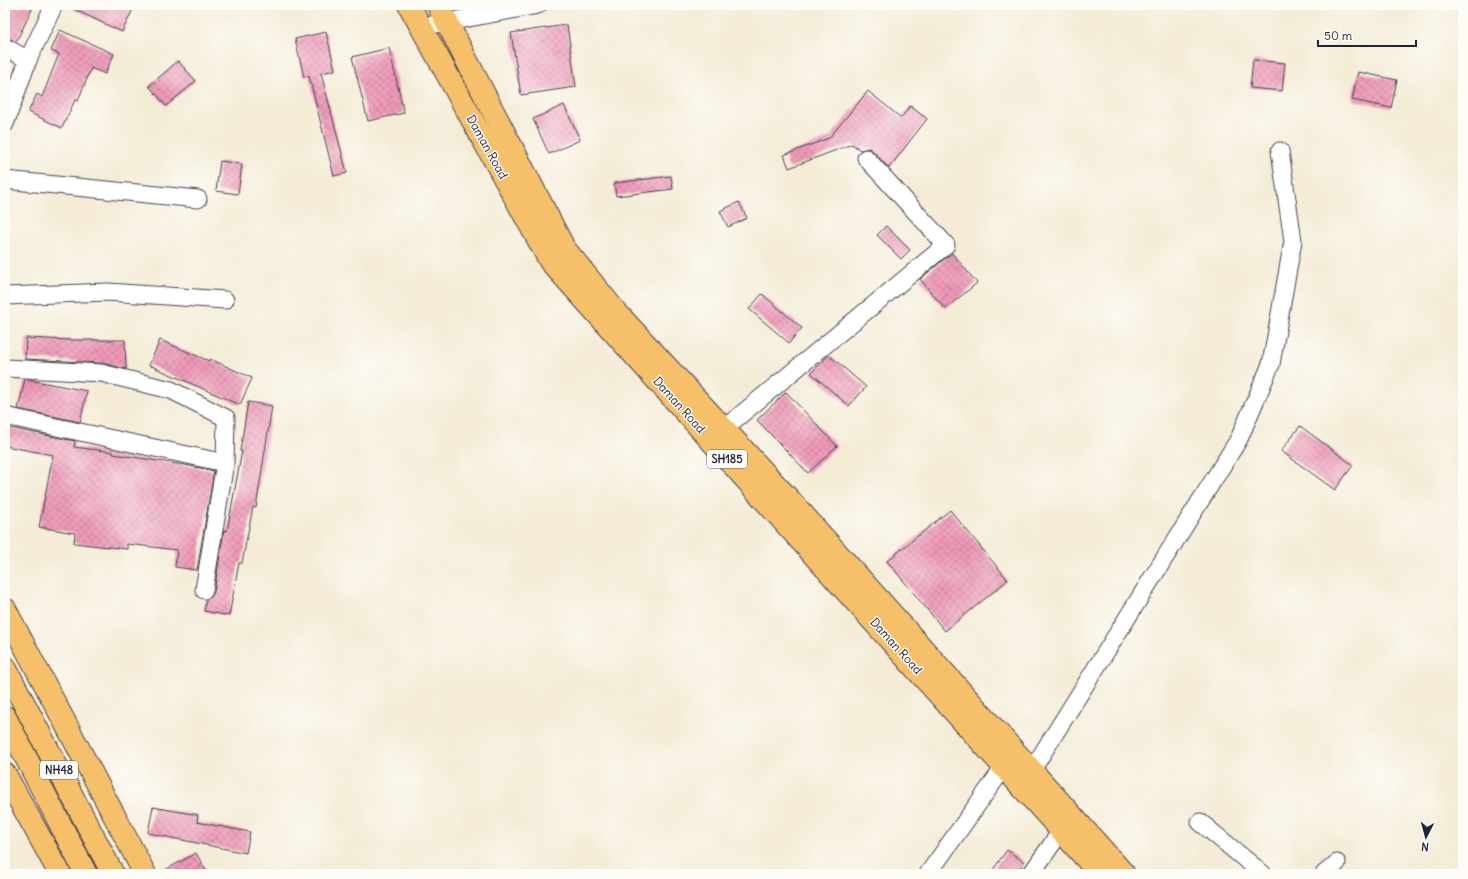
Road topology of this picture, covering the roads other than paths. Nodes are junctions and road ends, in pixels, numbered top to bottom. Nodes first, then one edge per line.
1 (54, 5) edge
2 (409, 5) edge
3 (538, 5) edge
4 (443, 14) edge
5 (420, 27) junction
6 (5, 47) edge
7 (28, 60) junction
8 (5, 124) edge
9 (1280, 151) dead end
10 (866, 158) dead end
11 (5, 180) edge
12 (198, 199) dead end
13 (5, 296) edge
14 (225, 300) dead end
15 (5, 368) edge
16 (5, 416) edge
17 (717, 434) junction
18 (225, 463) junction
19 (204, 590) dead end
20 (5, 609) edge
21 (5, 667) edge
22 (5, 717) edge
23 (1017, 773) junction
24 (5, 774) edge
25 (1200, 822) dead end
26 (1068, 825) junction
27 (60, 874) edge
28 (86, 874) edge
29 (113, 874) edge
30 (145, 874) edge
31 (928, 874) edge
32 (1032, 874) edge
33 (1100, 874) edge
34 (1124, 874) edge
35 (1263, 874) edge

1 - 7 street
2 - 5 main road, Daman Road / SH185
3 - 4 street
4 - 5 street
4 - 17 main road
5 - 17 main road, Daman Road / SH185
6 - 7 street
7 - 8 street
9 - 23 street
10 - 17 street
11 - 12 street
13 - 14 street
15 - 18 street
16 - 18 street
17 - 23 main road, Daman Road / SH185
17 - 23 main road
18 - 19 street
20 - 30 main road
21 - 29 main road, NH48
22 - 28 main road, NH48
23 - 26 main road, Daman Road / SH185
23 - 31 street
24 - 27 main road
25 - 35 street
26 - 32 street
26 - 33 main road, Daman Road / SH185
26 - 34 main road

